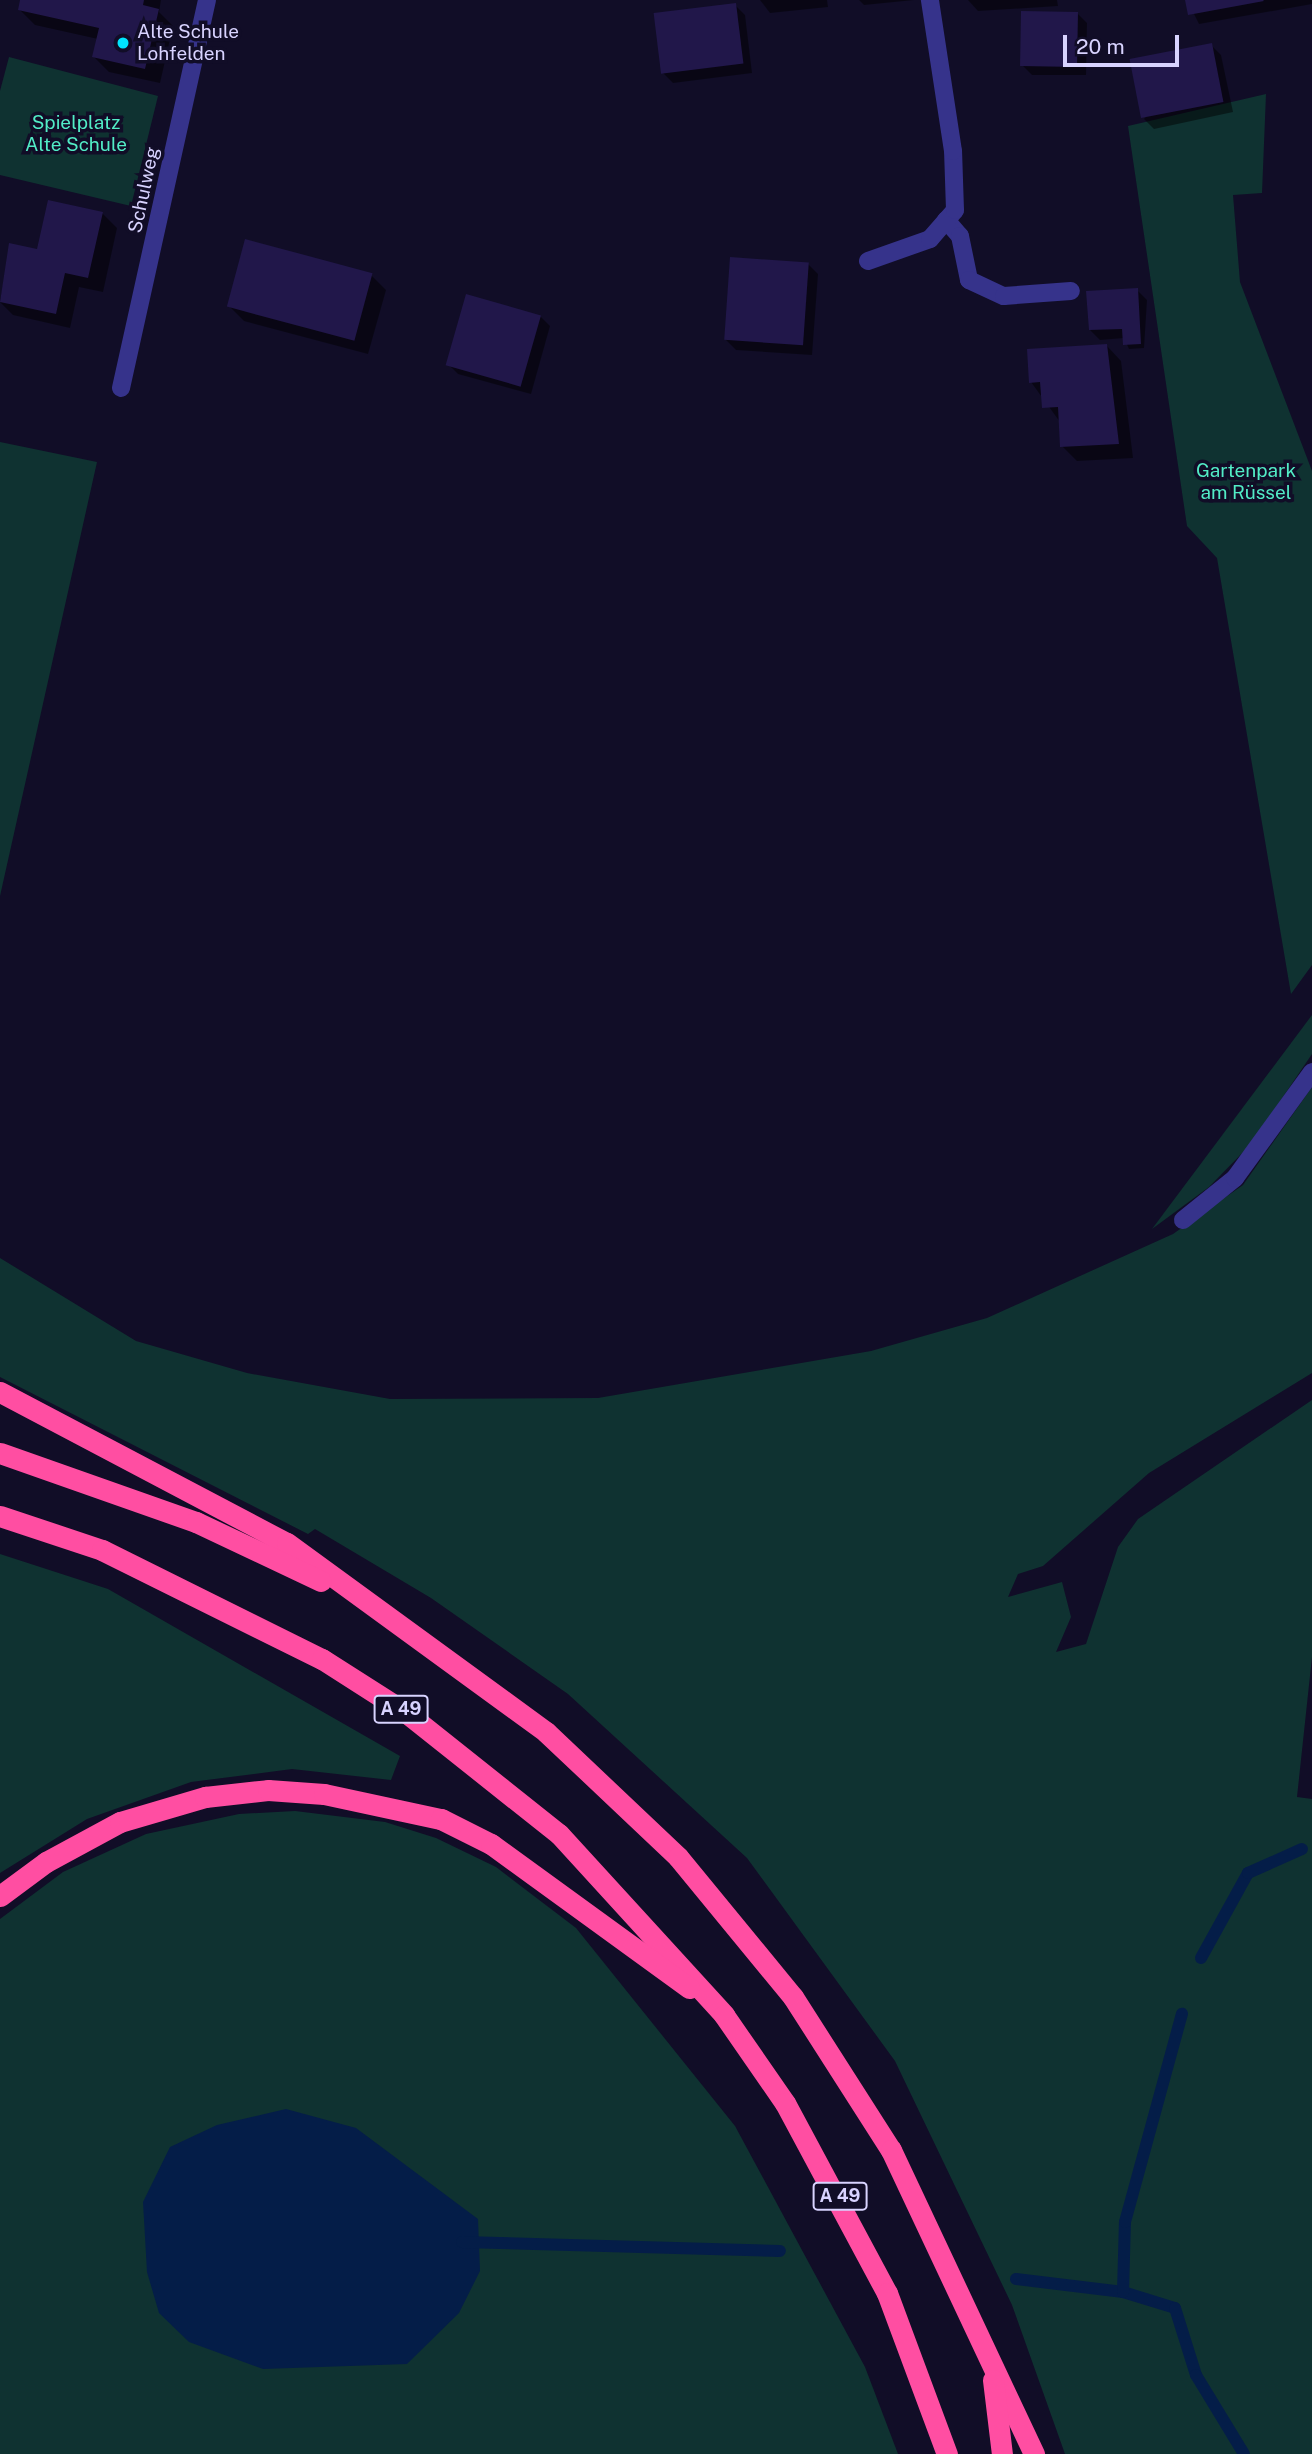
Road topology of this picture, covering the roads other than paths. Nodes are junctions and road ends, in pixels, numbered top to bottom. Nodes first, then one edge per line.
1 (207, 0) edge
2 (930, 0) edge
3 (946, 220) junction
4 (868, 261) dead end
5 (1071, 291) dead end
6 (121, 388) dead end
7 (1312, 1072) edge
8 (1183, 1220) dead end
9 (0, 1392) edge
10 (0, 1453) edge
11 (0, 1516) edge
12 (400, 1623) junction
13 (0, 1896) edge
14 (724, 2015) junction
15 (992, 2369) junction
16 (947, 2454) edge
17 (1002, 2454) edge
18 (1034, 2454) edge

1 - 6 street, Schulweg
2 - 3 street
3 - 4 street
3 - 5 street
7 - 8 street
9 - 12 highway
10 - 12 highway
11 - 14 highway, A 49
12 - 15 highway
13 - 14 highway
14 - 16 highway, A 49
15 - 17 highway
15 - 18 highway

